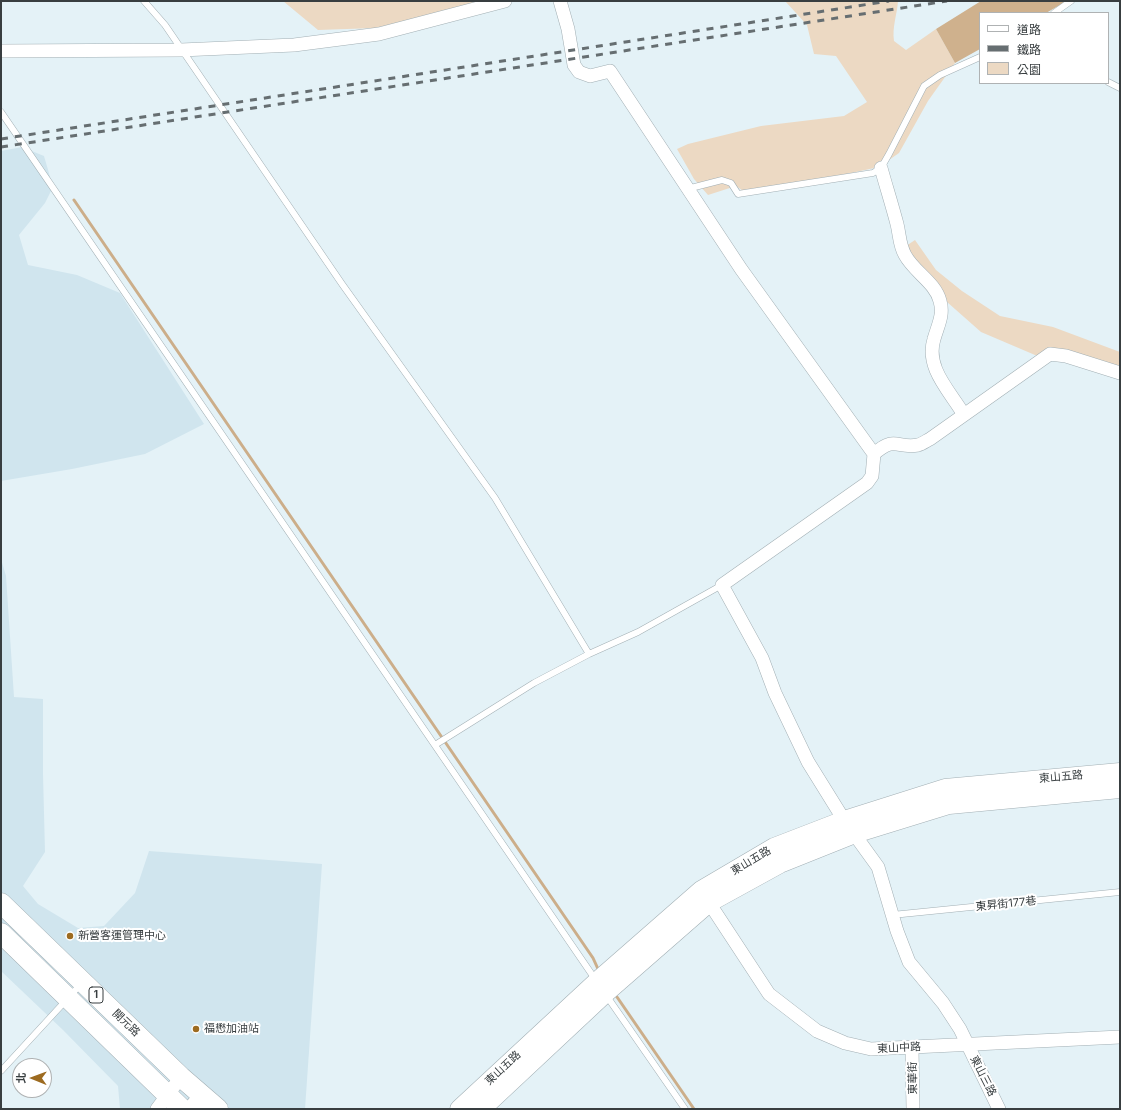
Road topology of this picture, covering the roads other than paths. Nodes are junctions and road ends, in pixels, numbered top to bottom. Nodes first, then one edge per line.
1 (144, 1) edge
2 (505, 1) edge
3 (560, 1) edge
4 (1072, 1) edge
5 (1056, 12) edge
6 (181, 50) junction
7 (1, 51) edge
8 (979, 58) edge
9 (1109, 82) edge
10 (1120, 88) edge
11 (1, 112) edge
12 (881, 168) junction
13 (687, 189) junction
14 (1120, 373) edge
15 (964, 415) junction
16 (874, 454) junction
17 (722, 585) junction
18 (589, 654) junction
19 (435, 745) junction
20 (1120, 772) edge
21 (1120, 789) edge
22 (844, 820) junction
23 (855, 834) junction
24 (1120, 892) edge
25 (705, 897) junction
26 (1, 903) edge
27 (892, 915) junction
28 (1, 933) edge
29 (83, 982) junction
30 (601, 987) junction
31 (68, 997) junction
32 (1120, 1037) edge
33 (966, 1044) junction
34 (912, 1048) junction
35 (1, 1071) edge
36 (189, 1101) edge
37 (460, 1109) edge
38 (482, 1109) edge
39 (685, 1109) edge
40 (914, 1109) edge
41 (999, 1109) edge

1 - 6 lane
2 - 6 street
3 - 13 street
4 - 5 lane
6 - 7 street
6 - 18 lane
8 - 12 lane
9 - 10 lane
11 - 19 lane
12 - 13 lane
12 - 15 street
13 - 16 street
14 - 15 street
15 - 16 street
16 - 17 street
17 - 18 lane
17 - 22 street
18 - 19 lane
19 - 30 lane
20 - 22 street, 東山五路
21 - 23 street, 東山五路
22 - 23 street
22 - 25 street, 東山五路
23 - 25 street, 東山五路
23 - 27 street
24 - 27 lane, 東昇街177巷
25 - 30 street, 東山五路
25 - 34 street, 東山中路
26 - 29 main road, 開元路 / 1
27 - 33 street
28 - 31 main road, 開元路 / 1
29 - 31 lane
29 - 36 main road, 開元路 / 1
30 - 37 street, 東山五路
30 - 38 street, 東山五路
30 - 39 lane
31 - 35 lane
31 - 36 main road, 開元路 / 1
32 - 33 street, 東山中路
33 - 34 street, 東山中路
33 - 41 street, 東山三路
34 - 40 street, 東華街

